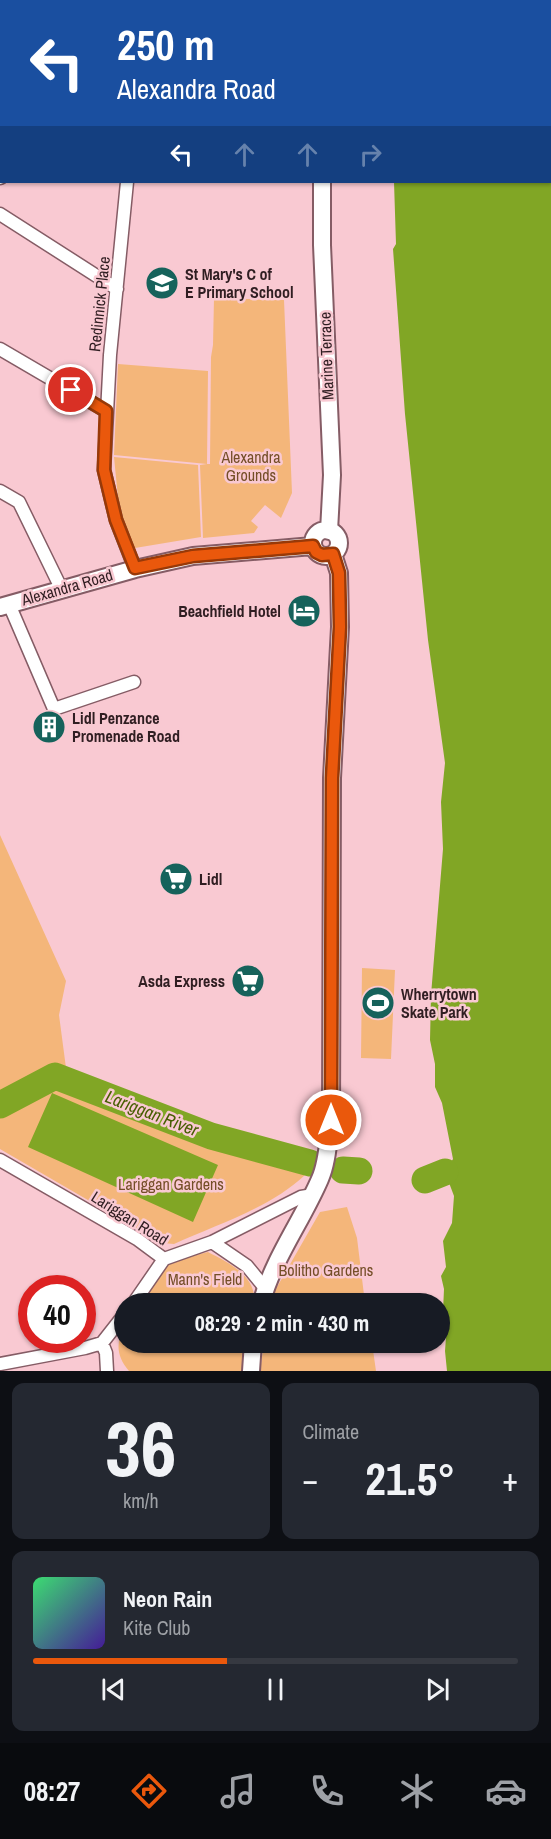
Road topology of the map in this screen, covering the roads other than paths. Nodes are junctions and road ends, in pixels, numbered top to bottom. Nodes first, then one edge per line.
1 (127, 183) edge
2 (322, 183) edge
3 (0, 214) edge
4 (117, 289) junction
5 (0, 349) edge
6 (106, 411) junction
7 (0, 491) edge
8 (329, 531) junction
9 (313, 546) junction
10 (333, 554) junction
11 (135, 568) junction
12 (61, 588) junction
13 (4, 606) edge
14 (134, 682) dead end
15 (0, 1160) edge
16 (312, 1195) junction
17 (212, 1242) junction
18 (164, 1259) junction
19 (141, 1293) edge
20 (261, 1293) edge
21 (264, 1293) edge
22 (114, 1328) edge
23 (102, 1343) junction
24 (252, 1353) edge
25 (0, 1364) edge
26 (107, 1371) edge
27 (251, 1371) edge

1 - 4 street, Redinnick Place
2 - 8 street, Marine Terrace
3 - 4 street
4 - 6 street, Redinnick Place
5 - 6 street
6 - 11 street, Redinnick Place
7 - 12 street
8 - 9 street
8 - 10 street
9 - 10 street
9 - 11 street, Alexandra Road
10 - 16 street
11 - 12 street, Alexandra Road
12 - 13 street, Alexandra Road
13 - 14 street
15 - 18 street, Lariggan Road
16 - 17 street, Lariggan Road
16 - 21 street
17 - 18 street, Lariggan Road
17 - 20 street
18 - 19 street
22 - 23 street
23 - 25 street
23 - 26 street
24 - 27 street

